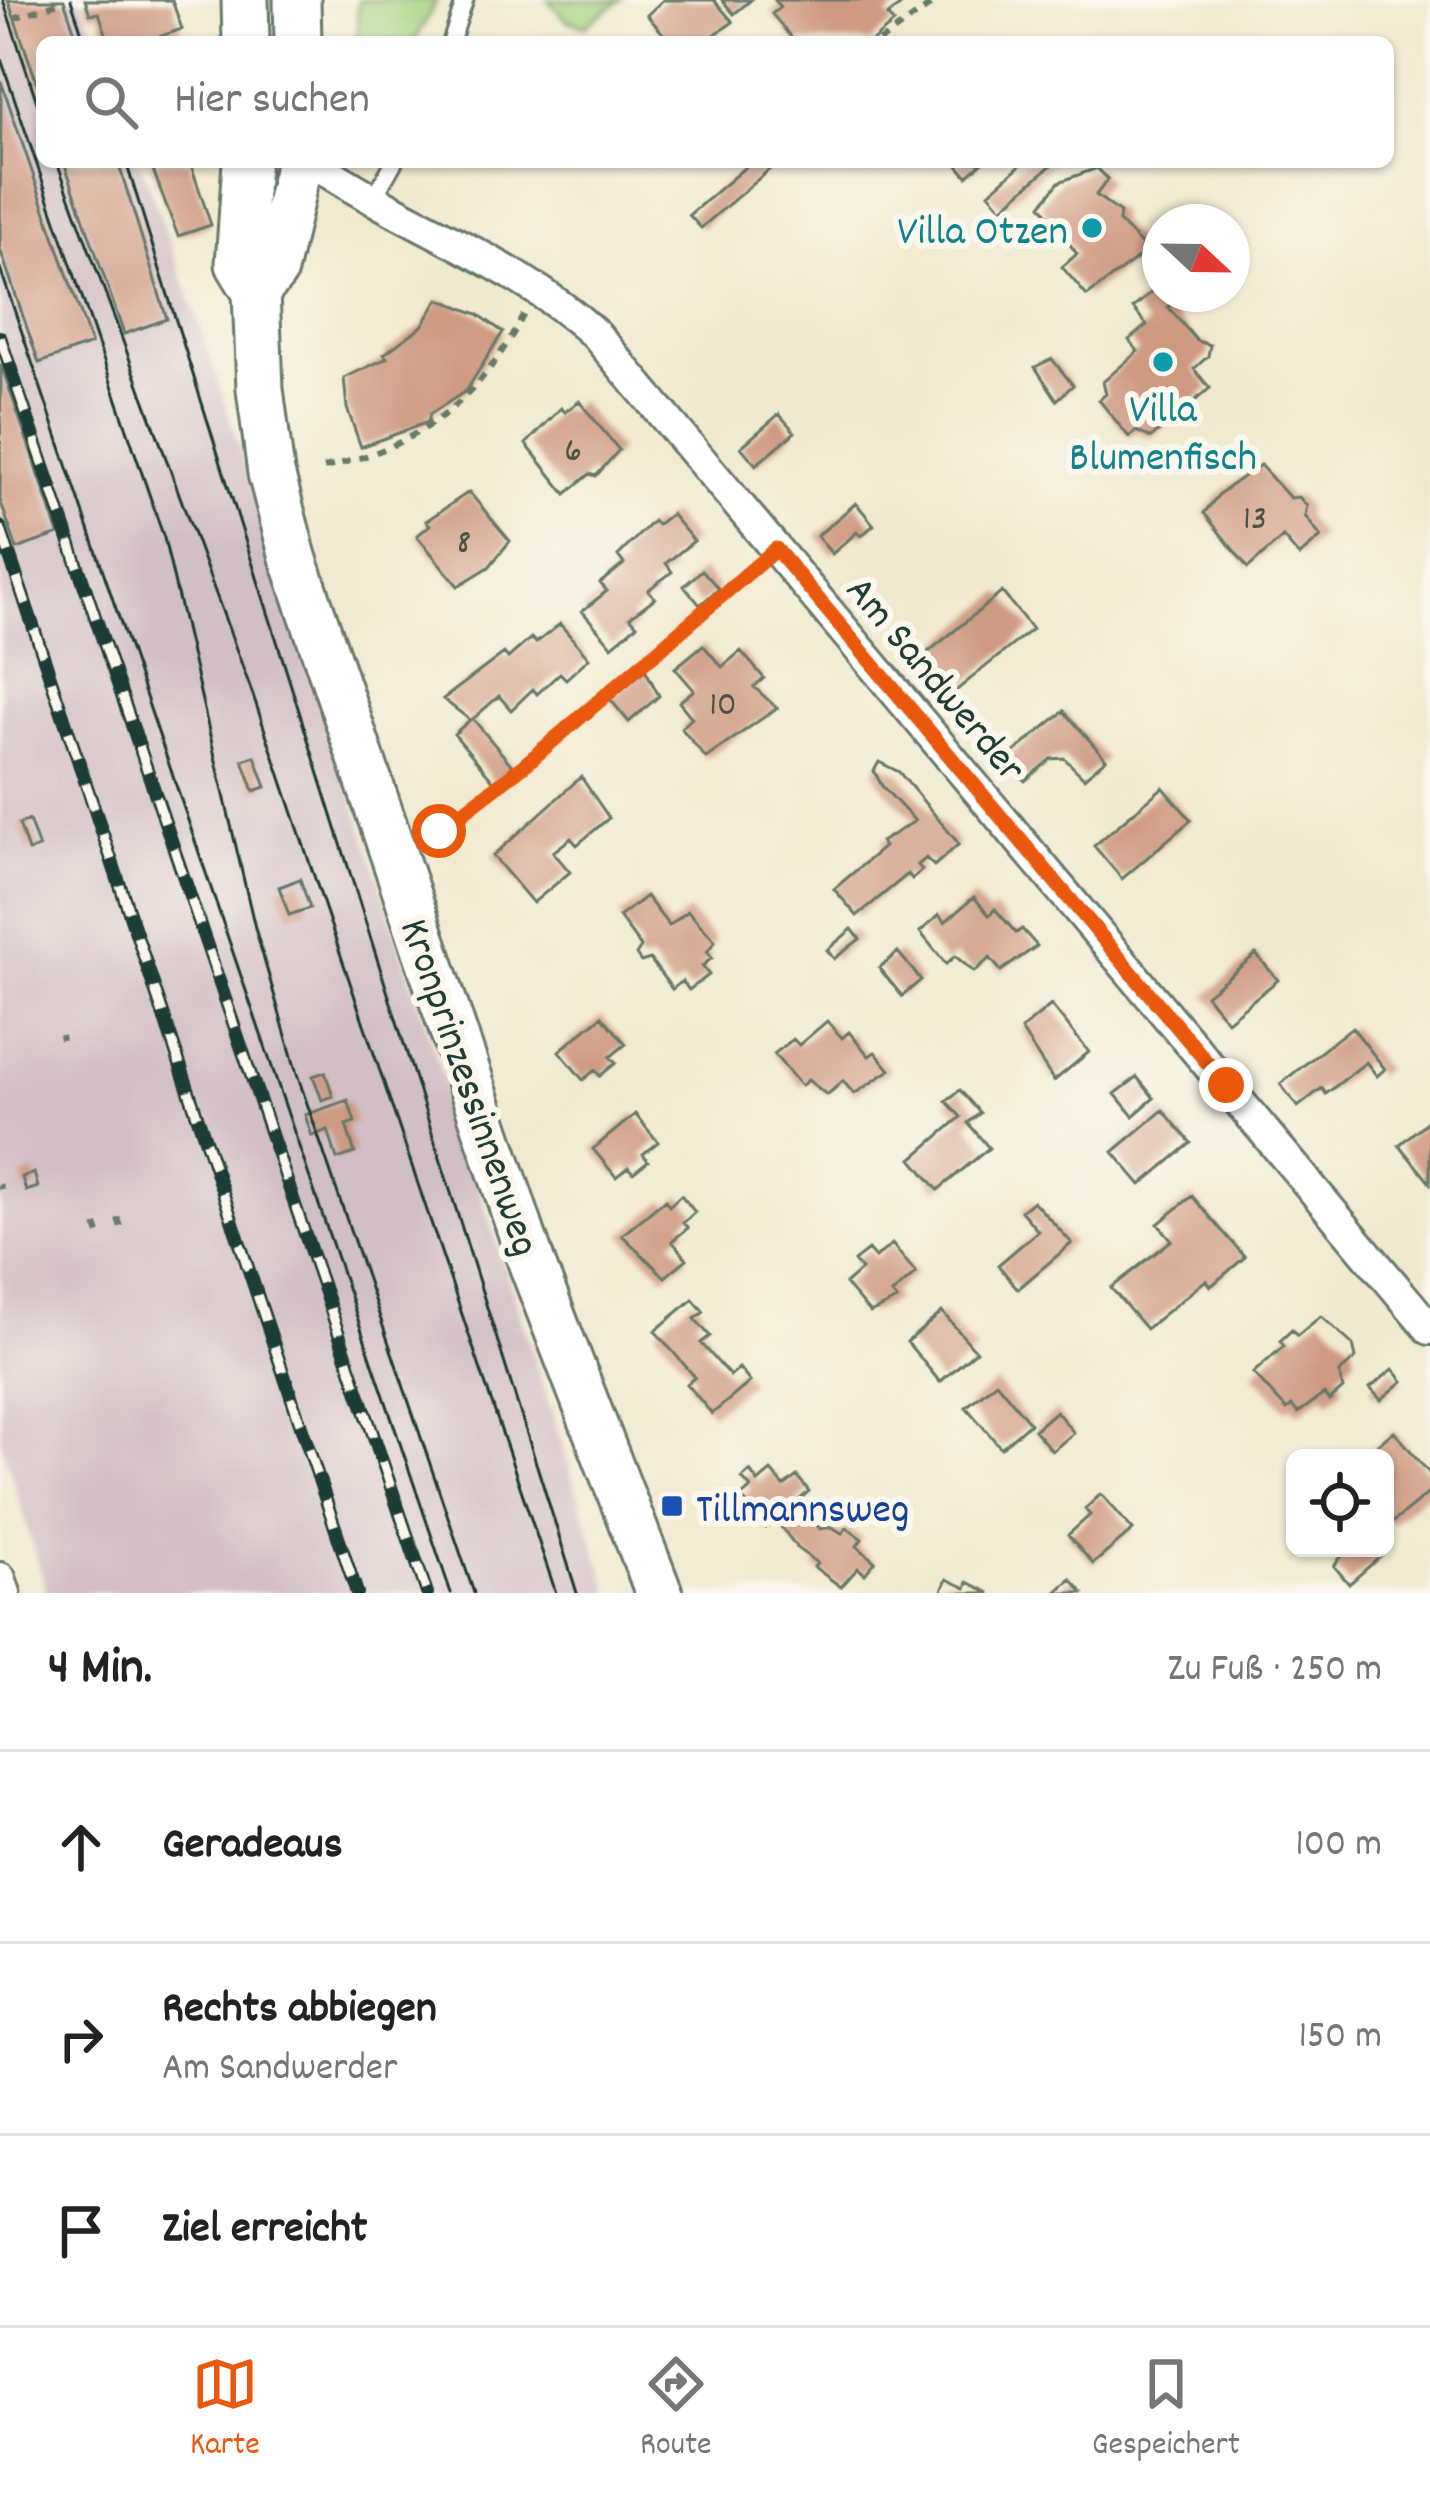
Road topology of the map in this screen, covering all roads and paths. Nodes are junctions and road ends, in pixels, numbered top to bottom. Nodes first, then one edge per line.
1 (245, 0) edge
2 (297, 0) edge
3 (465, 0) edge
4 (938, 0) edge
5 (64, 1) edge
6 (41, 4) edge
7 (14, 18) dead end
8 (246, 36) edge
9 (298, 36) edge
10 (453, 36) edge
11 (887, 36) edge
12 (246, 168) edge
13 (298, 168) edge
14 (321, 168) edge
15 (391, 168) edge
16 (371, 203) junction
17 (538, 288) junction
18 (256, 292) junction
19 (324, 468) dead end
20 (776, 549) junction
21 (439, 831) dead end
22 (118, 1218) dead end
23 (96, 1226) dead end
24 (123, 1233) dead end
25 (100, 1240) dead end
26 (1430, 1329) edge
27 (0, 1578) edge
28 (5, 1593) edge
29 (659, 1593) edge

1 - 8 main road
2 - 9 main road
3 - 10 lane
4 - 11 path
5 - 6 path
6 - 7 path
12 - 18 main road, Kronprinzessinnenweg
13 - 18 main road, Kronprinzessinnenweg
14 - 16 street, Am Sandwerder
15 - 16 lane
16 - 17 street, Am Sandwerder
17 - 19 path
17 - 20 street, Am Sandwerder
18 - 29 main road, Kronprinzessinnenweg
20 - 21 path
20 - 26 street, Am Sandwerder
22 - 24 path
23 - 25 path
27 - 28 street

